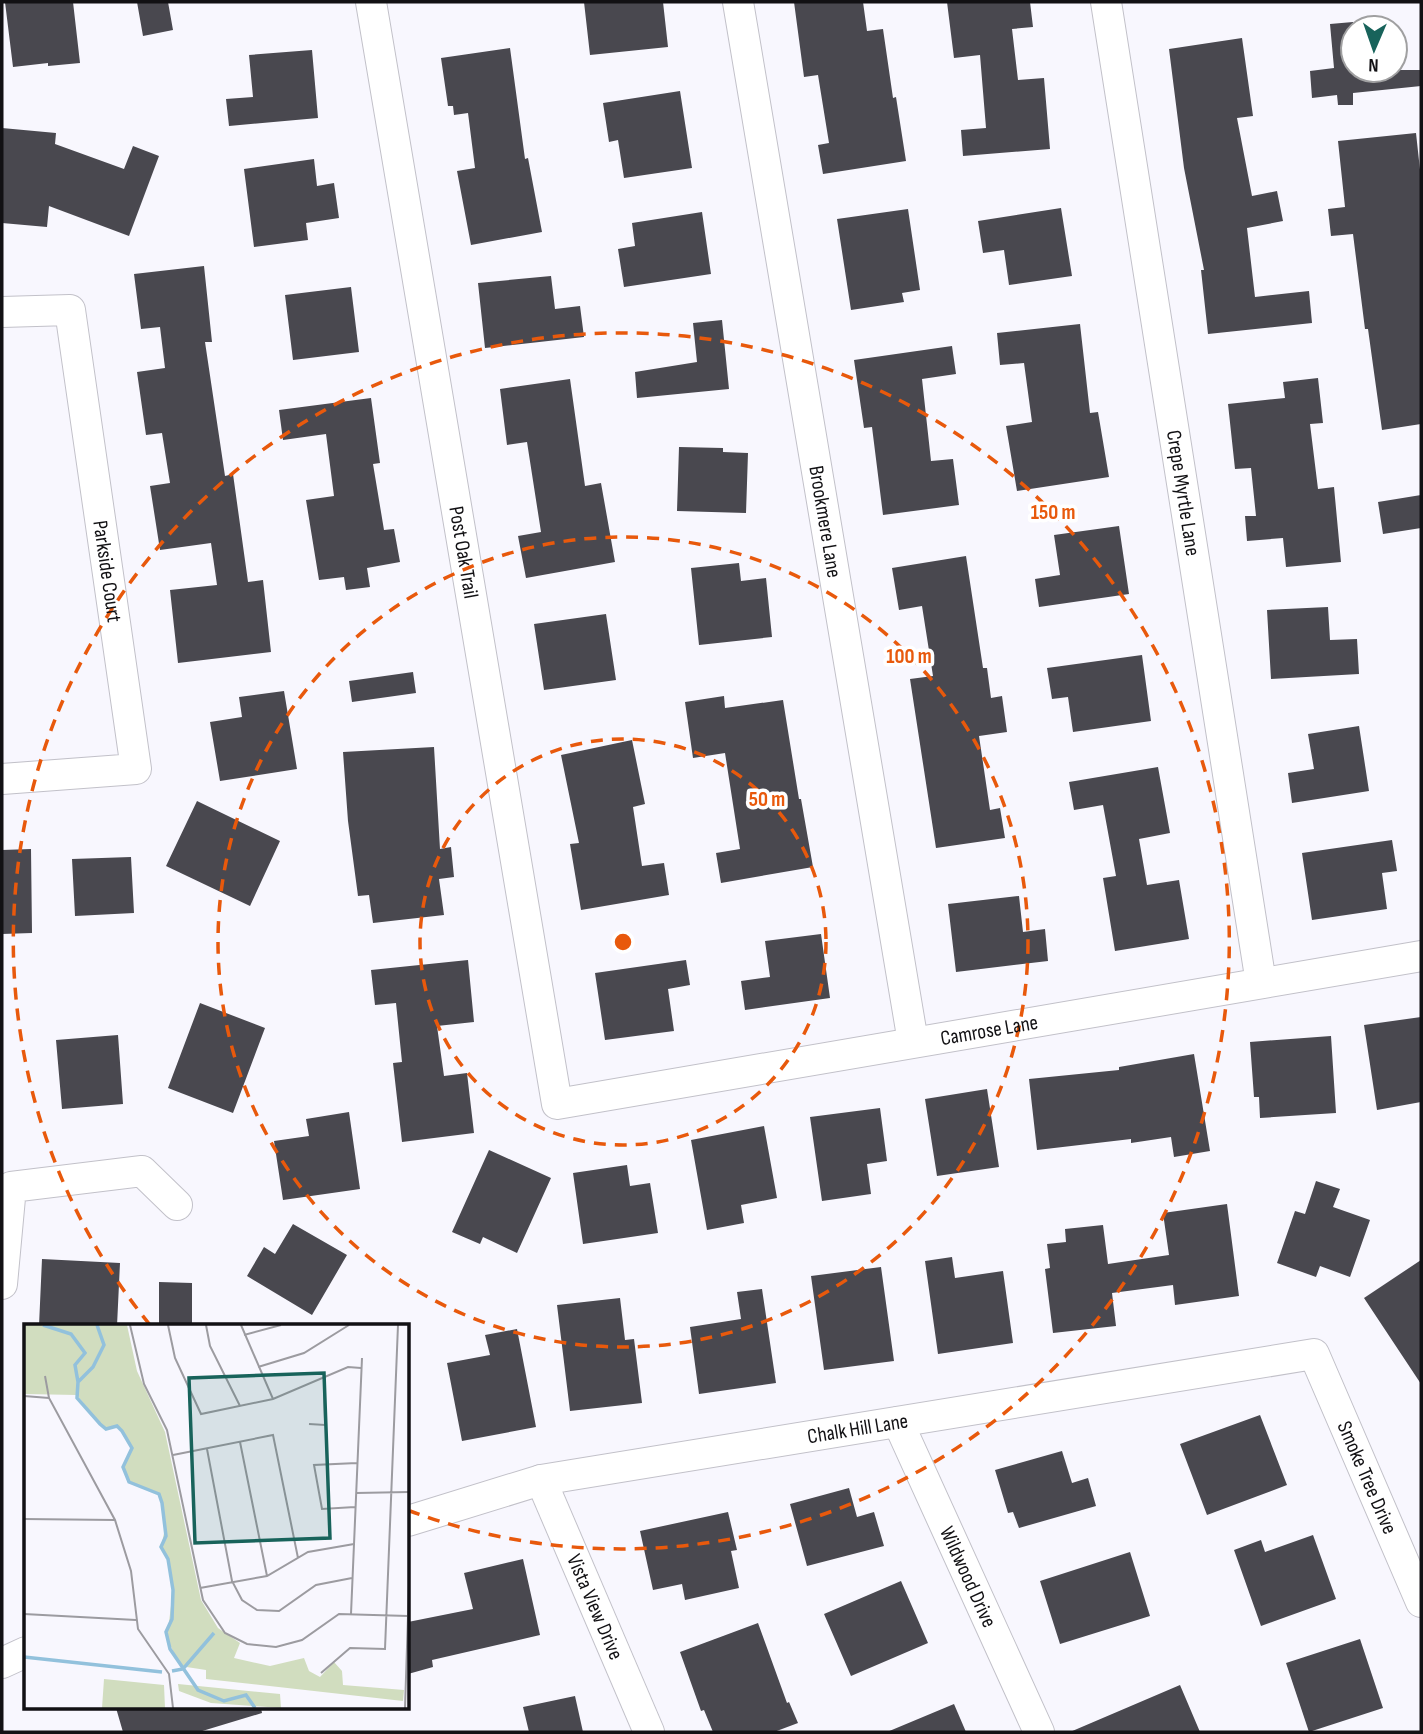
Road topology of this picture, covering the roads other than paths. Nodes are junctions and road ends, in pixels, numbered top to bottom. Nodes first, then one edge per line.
1 (371, 2) edge
2 (738, 2) edge
3 (1106, 2) edge
4 (2, 312) edge
5 (2, 779) edge
6 (1421, 956) edge
7 (1261, 983) junction
8 (914, 1042) junction
9 (557, 1104) joint
10 (177, 1205) dead end
11 (2, 1284) edge
12 (1314, 1354) joint
13 (898, 1422) junction
14 (541, 1480) junction
15 (410, 1520) edge
16 (1421, 1602) edge
17 (649, 1732) edge
18 (1039, 1732) edge

1 - 9 street, Post Oak Trail
2 - 8 street, Brookmere Lane
3 - 7 street, Crepe Myrtle Lane
4 - 5 street, Parkside Court
6 - 7 street, Camrose Lane
7 - 8 street, Camrose Lane
8 - 9 street, Camrose Lane
10 - 11 street
12 - 13 street, Chalk Hill Lane
12 - 16 street, Smoke Tree Drive
13 - 14 street, Chalk Hill Lane
13 - 18 street, Wildwood Drive
14 - 15 street, Chalk Hill Lane
14 - 17 street, Vista View Drive

